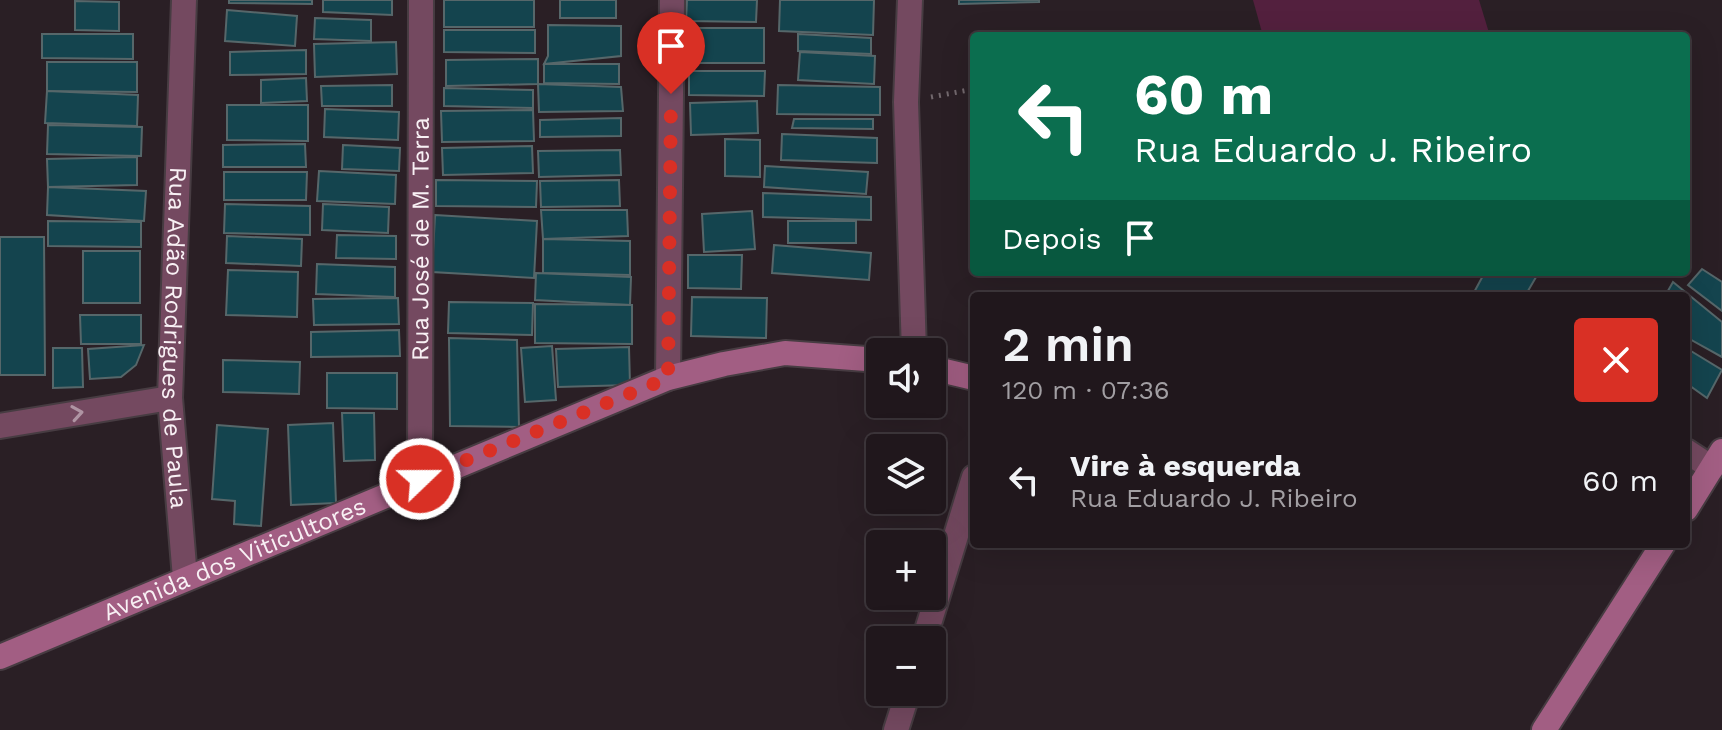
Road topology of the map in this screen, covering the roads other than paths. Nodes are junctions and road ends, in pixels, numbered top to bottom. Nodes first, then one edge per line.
1 (184, 0) edge
2 (421, 0) edge
3 (672, 0) edge
4 (910, 0) edge
5 (914, 338) edge
6 (866, 359) edge
7 (946, 371) edge
8 (970, 377) edge
9 (668, 378) junction
10 (170, 398) junction
11 (0, 426) edge
12 (1690, 452) edge
13 (1717, 460) edge
14 (420, 479) junction
15 (970, 490) edge
16 (1690, 501) edge
17 (1660, 548) edge
18 (185, 578) junction
19 (928, 626) edge
20 (0, 657) edge
21 (904, 706) edge
22 (896, 730) edge
23 (1544, 730) edge

1 - 10 street, Rua Adão Rodrigues de Paula
2 - 14 street, Rua José de M. Terra
3 - 9 street
4 - 5 street
6 - 9 main road, Avenida dos Viticultores
7 - 8 main road
9 - 14 main road, Avenida dos Viticultores
11 -> 10 street
10 - 18 street, Rua Adão Rodrigues de Paula
12 - 13 street
13 - 16 main road
14 - 18 main road, Avenida dos Viticultores
15 - 19 street
17 - 23 main road
18 - 20 main road, Avenida dos Viticultores
21 - 22 street

